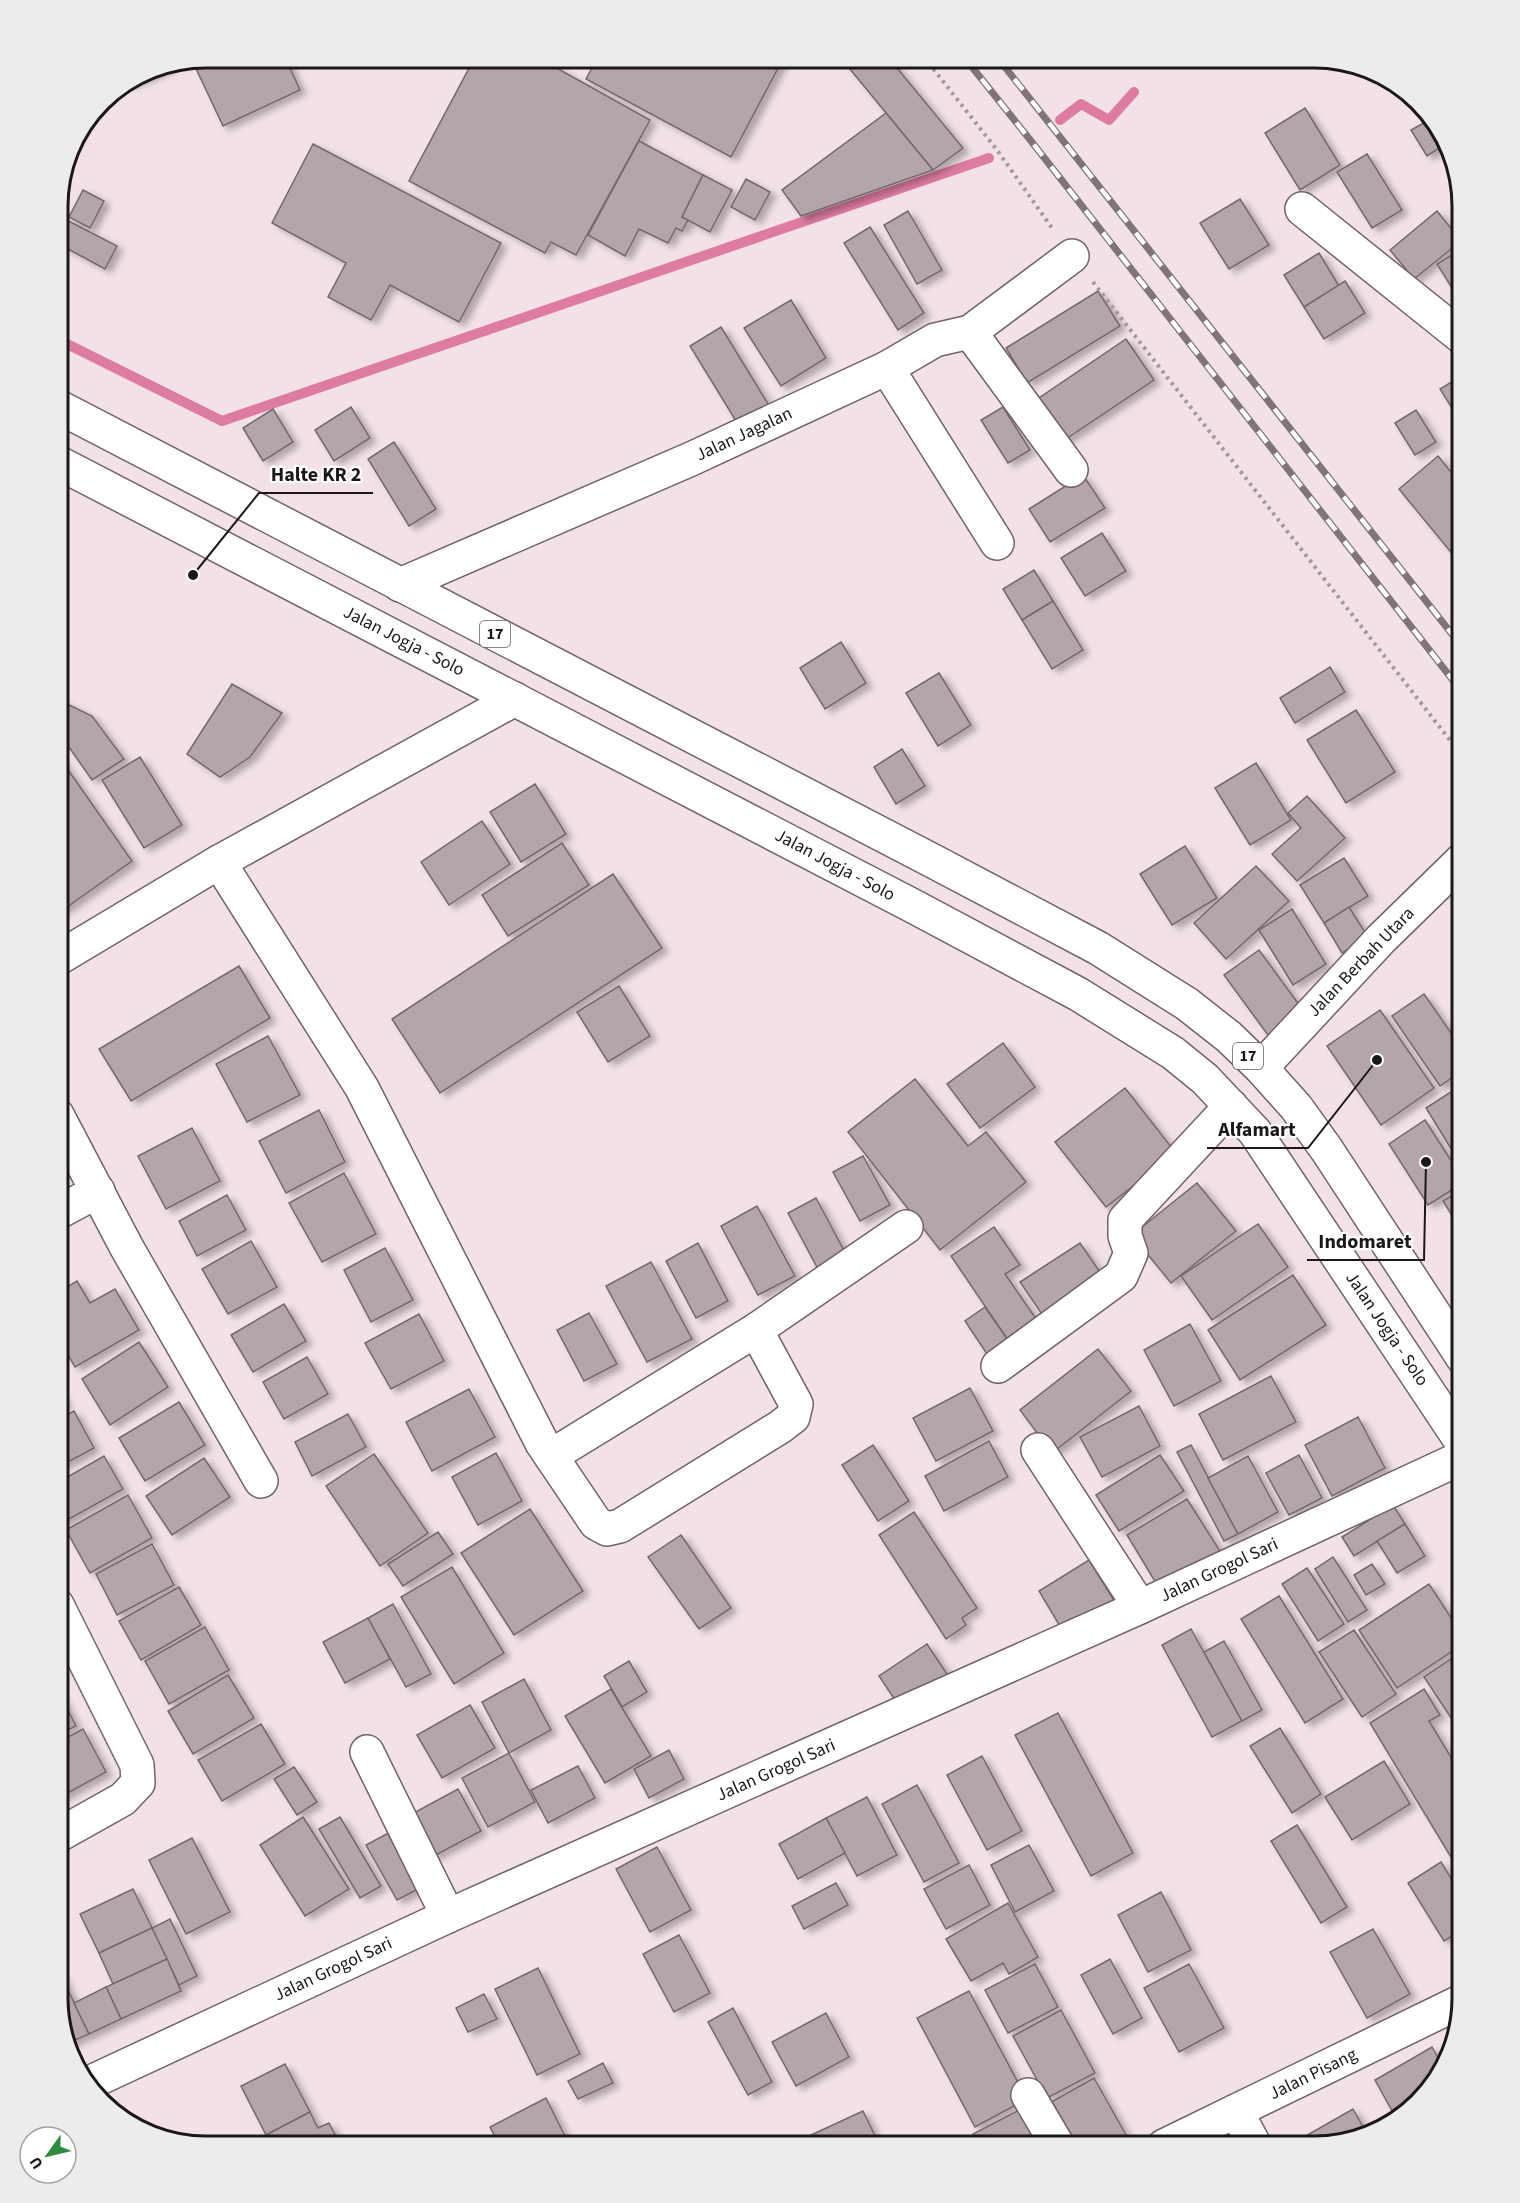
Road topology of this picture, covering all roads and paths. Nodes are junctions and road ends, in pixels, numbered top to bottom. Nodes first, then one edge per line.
1 (933, 68) edge
2 (1302, 209) dead end
3 (1072, 256) junction
4 (1452, 330) edge
5 (970, 332) junction
6 (887, 368) junction
7 (68, 412) edge
8 (68, 468) edge
9 (1071, 470) dead end
10 (997, 543) dead end
11 (400, 585) junction
12 (515, 699) junction
13 (1452, 743) edge
14 (219, 861) junction
15 (1452, 869) edge
16 (68, 952) edge
17 (1261, 1068) junction
18 (1231, 1106) junction
19 (68, 1135) edge
20 (98, 1191) junction
21 (68, 1207) edge
22 (906, 1227) dead end
23 (756, 1330) junction
24 (1452, 1341) edge
25 (998, 1366) dead end
26 (1452, 1427) edge
27 (1038, 1450) dead end
28 (551, 1456) junction
29 (1452, 1462) edge
30 (261, 1481) dead end
31 (1140, 1607) junction
32 (68, 1627) edge
33 (367, 1752) dead end
34 (68, 1830) edge
35 (448, 1916) junction
36 (1451, 2006) edge
37 (96, 2081) edge
38 (1028, 2096) dead end
39 (1236, 2111) junction
40 (1052, 2136) edge
41 (1185, 2136) edge
42 (1250, 2136) edge

1 - 3 path
2 - 4 main road
3 - 5 main road, Jalan Jagalan
3 - 13 path
5 - 6 main road, Jalan Jagalan
5 - 9 main road
6 - 10 main road
6 - 11 main road, Jalan Jagalan
7 - 11 main road, 17
8 - 12 main road, Jalan Jogja - Solo
11 - 17 main road, 17
12 - 14 main road
12 - 18 main road, Jalan Jogja - Solo
14 - 16 main road
14 - 28 main road
15 - 17 main road, Jalan Berbah Utara
17 - 24 main road, 17
18 - 25 main road
18 - 26 main road, Jalan Jogja - Solo
19 - 20 main road
20 - 21 main road
20 - 30 main road
22 - 23 main road
23 - 28 main road
23 - 28 main road
27 - 31 main road
29 - 31 main road, Jalan Grogol Sari
31 - 35 main road, Jalan Grogol Sari
32 - 34 main road
33 - 35 main road
35 - 37 main road, Jalan Grogol Sari
36 - 39 main road, Jalan Pisang
38 - 40 main road
39 - 41 main road, Jalan Pisang
39 - 42 main road

